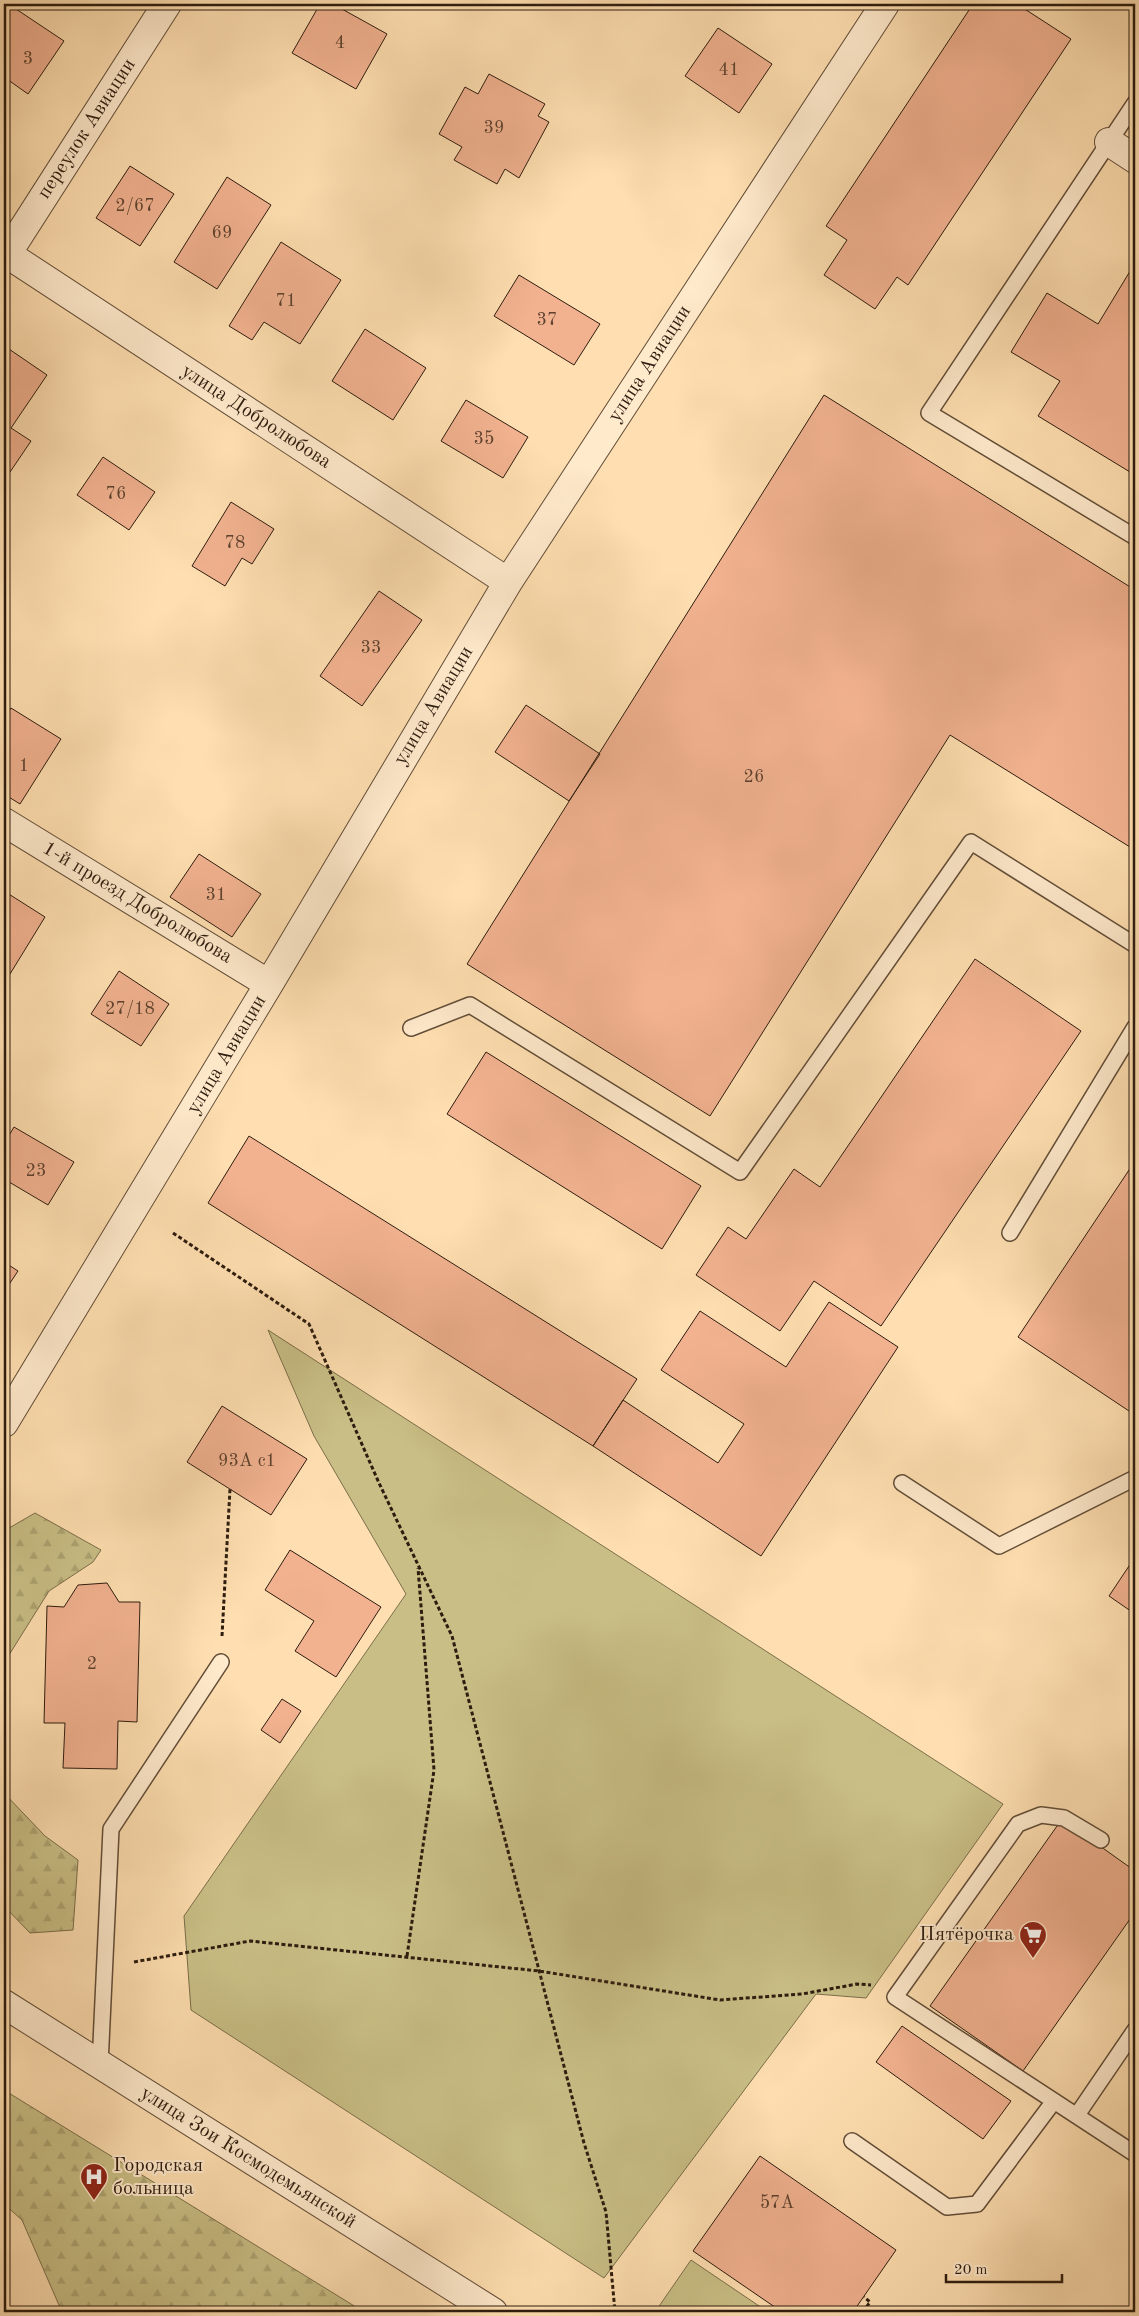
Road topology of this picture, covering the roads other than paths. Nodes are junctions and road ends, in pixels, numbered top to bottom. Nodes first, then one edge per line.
1 (167, 4) edge
2 (885, 4) edge
3 (1135, 103) edge
4 (1109, 142) junction
5 (1135, 159) edge
6 (5, 253) edge
7 (1135, 537) edge
8 (508, 582) junction
9 (4, 822) edge
10 (1135, 945) edge
11 (270, 984) junction
12 (411, 1028) dead end
13 (1135, 1028) edge
14 (1010, 1233) dead end
15 (8, 1405) edge
16 (1135, 1478) edge
17 (902, 1483) dead end
18 (221, 1662) road end
19 (1101, 1840) dead end
20 (4, 2004) edge
21 (1135, 2030) edge
22 (100, 2065) junction
23 (1054, 2101) junction
24 (1077, 2116) junction
25 (852, 2141) dead end
26 (1135, 2154) edge
27 (493, 2312) edge

1 - 6 street, переулок Авиации
2 - 8 street, улица Авиации
3 - 4 lane
4 - 5 street
4 - 7 lane
6 - 8 street, улица Добролюбова
8 - 11 street, улица Авиации
9 - 11 street, 1-й проезд Добролюбова
10 - 12 lane
11 - 15 street, улица Авиации
13 - 14 lane
16 - 17 lane
18 - 22 lane
19 - 23 lane
20 - 22 street, улица Зои Космодемьянской
21 - 24 lane
22 - 27 street, улица Зои Космодемьянской
23 - 24 lane
23 - 25 lane
24 - 26 lane

